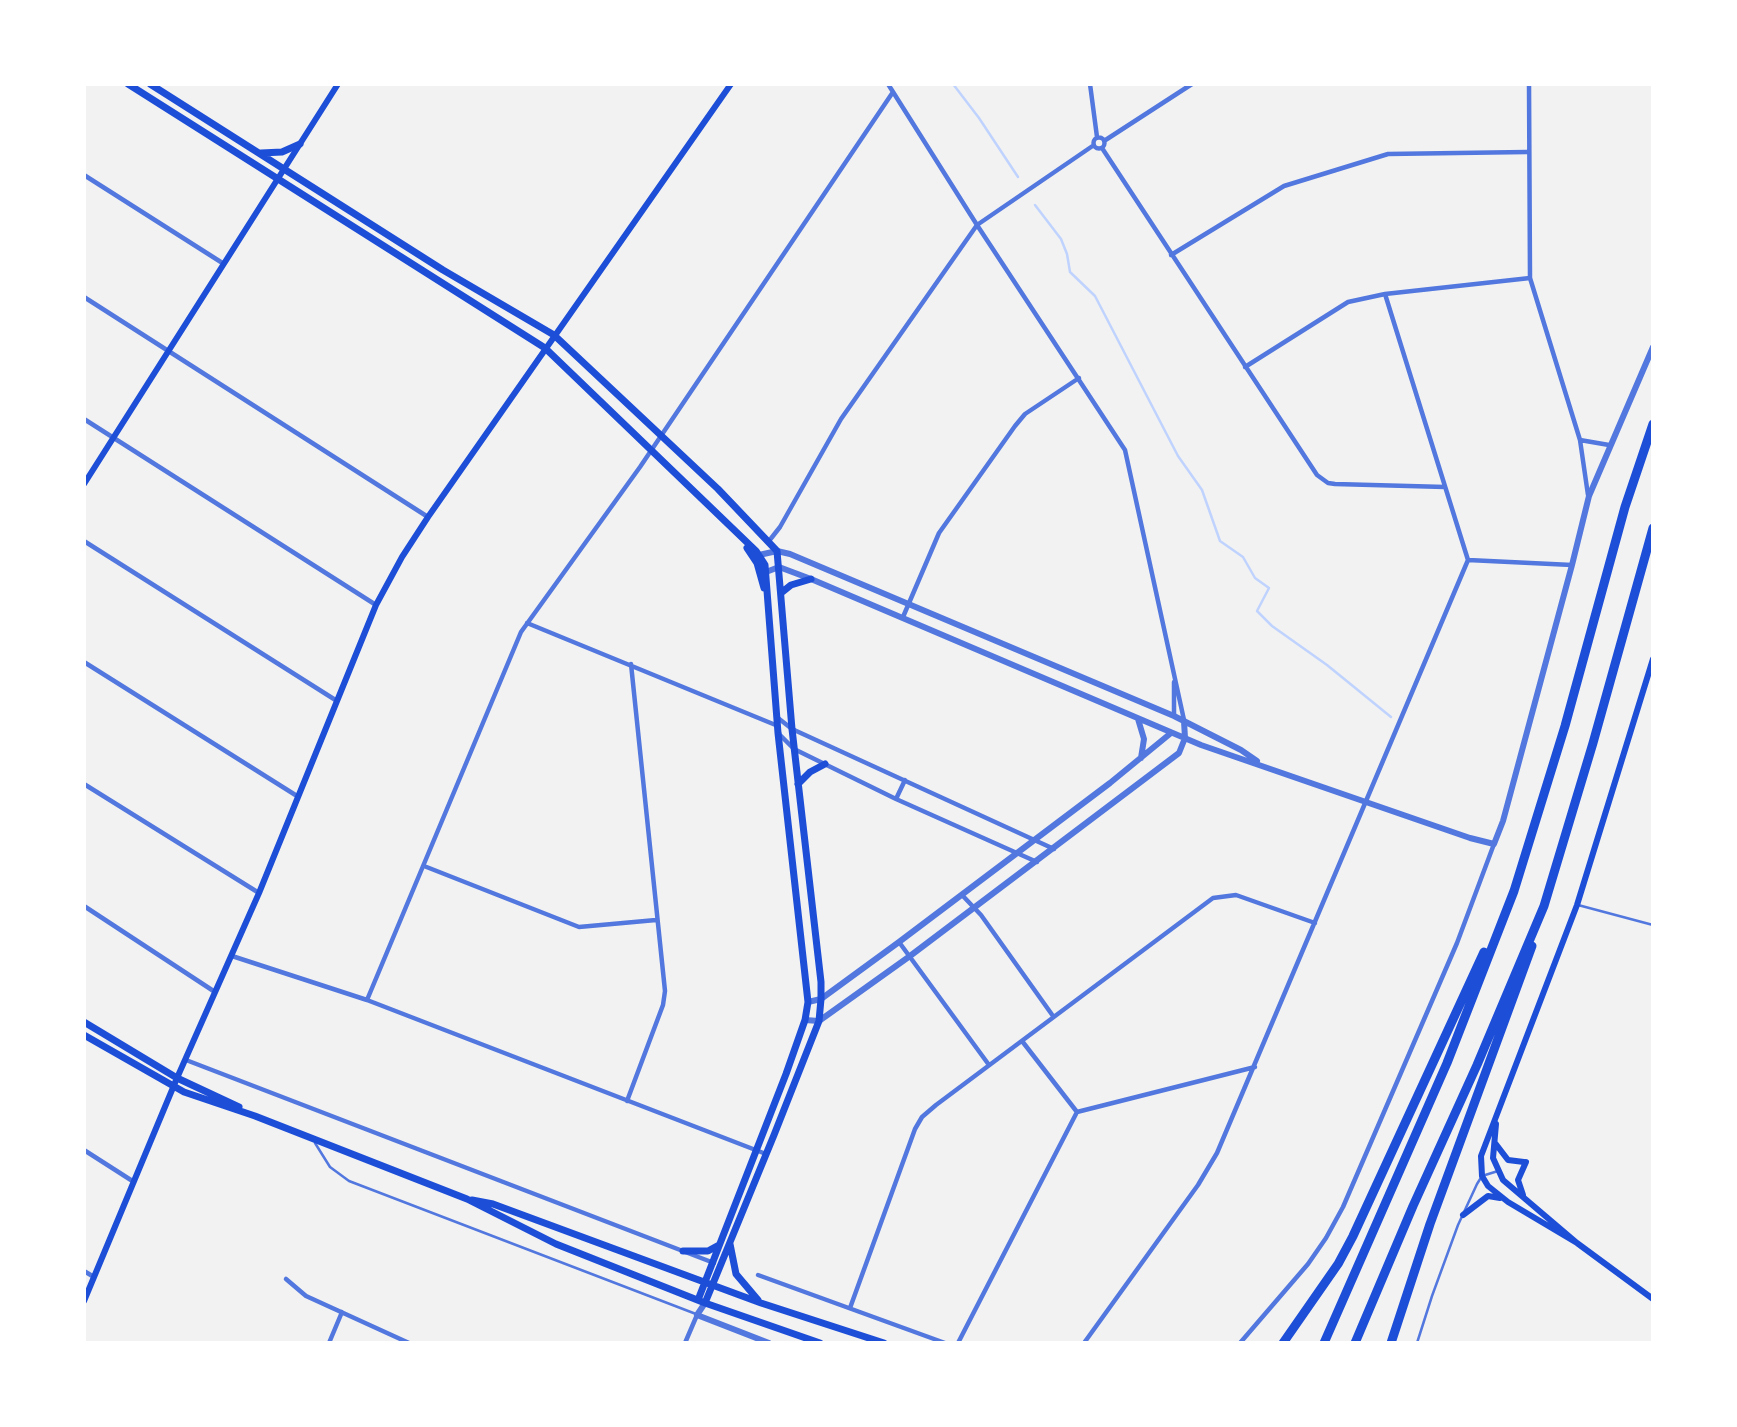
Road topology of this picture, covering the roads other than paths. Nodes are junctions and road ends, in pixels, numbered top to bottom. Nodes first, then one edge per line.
1 (128, 84) edge
2 (150, 84) edge
3 (338, 84) edge
4 (731, 84) edge
5 (888, 84) edge
6 (1090, 84) edge
7 (1192, 84) edge
8 (1529, 84) edge
9 (893, 92) junction
10 (1097, 137) junction
11 (1104, 141) junction
12 (300, 144) junction
13 (1094, 145) junction
14 (1102, 148) junction
15 (1528, 152) junction
16 (260, 153) junction
17 (285, 168) junction
18 (84, 175) edge
19 (278, 180) junction
20 (977, 225) junction
21 (1171, 255) junction
22 (224, 264) junction
23 (1530, 278) junction
24 (1385, 294) junction
25 (84, 297) edge
26 (554, 335) junction
27 (1653, 347) edge
28 (545, 348) junction
29 (170, 351) junction
30 (1245, 367) junction
31 (1079, 378) junction
32 (84, 419) edge
33 (1653, 424) edge
34 (660, 436) junction
35 (113, 438) junction
36 (1580, 440) junction
37 (1609, 446) junction
38 (650, 448) junction
39 (84, 484) edge
40 (1445, 487) junction
41 (1588, 496) junction
42 (428, 517) junction
43 (1653, 528) edge
44 (736, 532) junction
45 (84, 541) edge
46 (769, 541) junction
47 (777, 551) junction
48 (759, 555) junction
49 (1468, 560) junction
50 (1572, 565) junction
51 (779, 568) junction
52 (766, 572) junction
53 (811, 579) junction
54 (781, 593) junction
55 (767, 595) junction
56 (376, 605) junction
57 (908, 605) junction
58 (903, 617) junction
59 (527, 623) junction
60 (1653, 659) edge
61 (84, 662) edge
62 (631, 664) junction
63 (1174, 674) junction
64 (337, 701) junction
65 (1174, 716) junction
66 (1138, 719) junction
67 (1184, 721) junction
68 (778, 726) junction
69 (792, 729) junction
70 (1171, 733) junction
71 (1185, 738) junction
72 (1202, 745) junction
73 (794, 749) junction
74 (1179, 753) junction
75 (1140, 759) junction
76 (825, 764) junction
77 (1261, 764) junction
78 (905, 780) junction
79 (84, 783) edge
80 (798, 785) junction
81 (297, 796) junction
82 (896, 799) junction
83 (1366, 803) junction
84 (1036, 840) junction
85 (1494, 844) junction
86 (1055, 849) junction
87 (1018, 853) junction
88 (1037, 862) junction
89 (424, 866) junction
90 (1514, 891) junction
91 (259, 893) junction
92 (962, 895) junction
93 (1577, 905) junction
94 (84, 906) edge
95 (1544, 906) junction
96 (974, 909) junction
97 (656, 920) junction
98 (1315, 923) junction
99 (1653, 925) edge
100 (899, 942) junction
101 (232, 956) junction
102 (911, 956) junction
103 (216, 992) junction
104 (821, 999) junction
105 (367, 1000) junction
106 (808, 1002) junction
107 (1053, 1016) junction
108 (805, 1020) junction
109 (819, 1021) junction
110 (84, 1023) edge
111 (84, 1035) edge
112 (1022, 1041) junction
113 (120, 1045) junction
114 (115, 1054) junction
115 (186, 1060) junction
116 (989, 1065) junction
117 (1255, 1066) junction
118 (177, 1078) junction
119 (174, 1087) junction
120 (627, 1101) junction
121 (1077, 1112) junction
122 (255, 1116) junction
123 (1496, 1119) junction
124 (313, 1140) junction
125 (1494, 1141) junction
126 (84, 1150) edge
127 (755, 1150) junction
128 (766, 1154) junction
129 (1498, 1171) junction
130 (1482, 1177) junction
131 (134, 1182) junction
132 (1524, 1198) junction
133 (467, 1199) junction
134 (1508, 1202) junction
135 (1463, 1215) junction
136 (729, 1242) junction
137 (1577, 1243) junction
138 (720, 1245) junction
139 (683, 1251) junction
140 (716, 1264) junction
141 (84, 1270) edge
142 (758, 1275) dead end
143 (94, 1277) junction
144 (286, 1279) dead end
145 (709, 1283) junction
146 (1653, 1299) edge
147 (84, 1301) edge
148 (761, 1303) junction
149 (700, 1306) junction
150 (850, 1308) junction
151 (342, 1311) junction
152 (329, 1343) edge
153 (409, 1343) edge
154 (685, 1343) edge
155 (769, 1343) edge
156 (820, 1343) edge
157 (884, 1343) edge
158 (945, 1343) edge
159 (958, 1343) edge
160 (1084, 1343) edge
161 (1240, 1343) edge
162 (1283, 1343) edge
163 (1324, 1343) edge
164 (1355, 1343) edge
165 (1391, 1343) edge
166 (1417, 1343) edge

1 - 19 main road
2 - 16 main road
3 - 12 main road
4 - 26 main road
5 - 9 street
6 - 10 street
7 - 11 street
8 - 15 street
9 - 20 street
9 - 34 street
10 - 11 street
10 - 13 street
11 - 14 street
12 - 16 main road
12 - 17 main road
13 - 14 street
13 - 20 street
14 - 21 street
15 - 21 street
15 - 23 street
16 - 17 main road
17 - 19 main road
17 - 26 main road
18 - 22 street
19 - 22 main road
19 - 28 main road
20 - 31 street
20 - 46 street
21 - 30 street
22 - 29 main road
23 - 24 street
23 - 36 street
24 - 30 street
24 - 40 street
25 - 29 street
26 - 28 main road
26 - 34 main road
27 - 37 street
28 - 38 main road
28 - 42 main road
29 - 35 main road
29 - 42 street
30 - 40 street
31 - 57 street
31 - 63 street
32 - 35 street
33 - 90 highway
34 - 38 street
34 - 46 main road
35 - 39 main road
35 - 56 street
36 - 37 street
36 - 41 street
37 - 41 street
38 - 44 main road
38 - 59 street
40 - 49 street
41 - 50 street
42 - 56 main road
43 - 95 highway
44 - 48 main road
44 - 55 main road
45 - 64 street
46 - 47 main road
47 - 48 street
47 - 51 main road
47 - 57 street
48 - 52 main road
49 - 50 street
49 - 83 street
50 - 85 street
51 - 52 street
51 - 53 street
51 - 54 main road
52 - 55 main road
53 - 54 main road
53 - 58 street
54 - 69 main road
55 - 68 main road
56 - 64 main road
57 - 58 street
57 - 65 street
58 - 66 street
59 - 62 street
59 - 89 street
60 - 93 main road
61 - 81 street
62 - 68 street
62 - 97 street
63 - 65 street
63 - 67 street
64 - 81 main road
65 - 67 street
65 - 70 street
66 - 70 street
66 - 75 street
67 - 71 street
67 - 77 street
68 - 69 street
68 - 73 street
68 - 106 main road
69 - 73 main road
69 - 78 street
70 - 71 street
70 - 75 street
71 - 72 street
71 - 74 street
72 - 74 street
72 - 77 street
73 - 76 street
73 - 80 main road
74 - 86 street
75 - 84 street
76 - 80 main road
76 - 82 street
77 - 83 street
78 - 82 street
78 - 84 street
79 - 91 street
80 - 104 main road
81 - 91 main road
82 - 87 street
83 - 85 street
83 - 98 street
84 - 86 street
84 - 87 street
85 - 161 street
86 - 88 street
87 - 88 street
87 - 92 street
88 - 96 street
89 - 97 street
89 - 105 street
90 - 162 highway
90 - 163 highway
91 - 101 main road
92 - 96 street
92 - 100 street
93 - 99 lane
93 - 123 main road
94 - 103 street
95 - 164 highway
95 - 165 highway
96 - 102 street
96 - 107 street
97 - 120 street
98 - 107 street
98 - 117 street
100 - 102 street
100 - 104 street
101 - 103 main road
101 - 105 street
102 - 109 street
102 - 116 street
103 - 115 main road
104 - 106 street
104 - 109 main road
105 - 120 street
106 - 108 main road
107 - 112 street
108 - 109 street
108 - 127 main road
109 - 128 main road
110 - 113 main road
111 - 114 main road
112 - 116 street
112 - 121 street
113 - 114 main road
113 - 118 main road
114 - 119 main road
115 - 118 main road
115 - 139 street
116 - 150 street
117 - 121 street
117 - 160 street
118 - 119 main road
118 - 122 main road
119 - 122 main road
119 - 131 main road
120 - 127 street
121 - 159 street
122 - 124 main road
123 - 125 main road
123 - 130 main road
124 - 133 main road
124 - 149 lane
125 - 129 main road
125 - 132 main road
126 - 131 street
127 - 128 street
127 - 138 main road
128 - 136 main road
129 - 130 lane
129 - 132 main road
130 - 134 main road
130 - 135 lane
131 - 143 main road
132 - 137 main road
133 - 145 main road
133 - 149 main road
134 - 135 main road
134 - 137 main road
135 - 166 lane
136 - 140 main road
136 - 148 main road
137 - 146 main road
138 - 139 main road
138 - 140 main road
139 - 140 street
140 - 145 main road
141 - 143 street
142 - 150 street
143 - 147 main road
144 - 151 street
145 - 148 main road
145 - 149 main road
148 - 157 main road
149 - 154 street
149 - 155 street
149 - 156 main road
150 - 158 street
151 - 152 street
151 - 153 street

